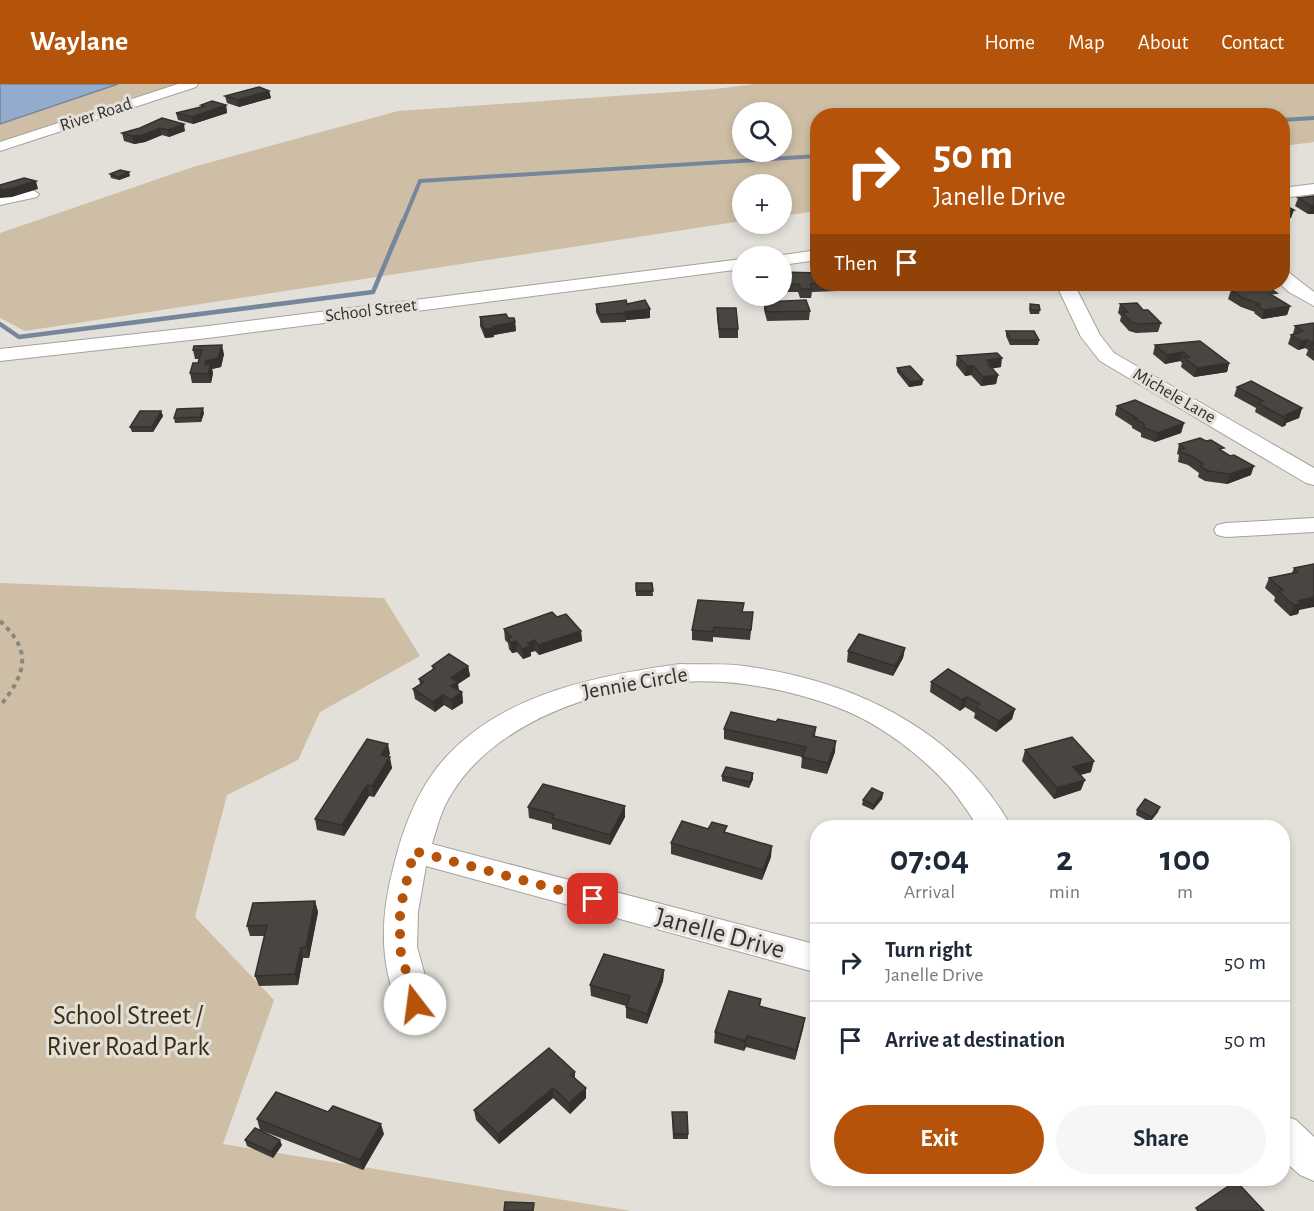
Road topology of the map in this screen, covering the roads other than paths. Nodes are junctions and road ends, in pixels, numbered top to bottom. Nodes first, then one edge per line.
1 (191, 84) edge
2 (0, 147) edge
3 (1314, 189) edge
4 (1290, 192) edge
5 (31, 194) edge
6 (0, 200) edge
7 (810, 256) edge
8 (792, 259) edge
9 (732, 265) edge
10 (1290, 283) edge
11 (1067, 291) edge
12 (1314, 300) edge
13 (0, 355) edge
14 (1314, 478) edge
15 (1314, 525) edge
16 (1226, 531) dead end
17 (991, 820) edge
18 (414, 851) junction
19 (810, 957) edge
20 (415, 1004) dead end
21 (1290, 1140) edge
22 (1314, 1162) edge

1 - 2 street, River Road
3 - 4 street
5 - 6 street
7 - 8 street
9 - 13 street, School Street
10 - 12 street
11 - 14 street, Michele Lane
15 - 16 street
17 - 18 street, Jennie Circle
18 - 19 street, Janelle Drive
18 - 20 street, Jennie Circle
21 - 22 street

